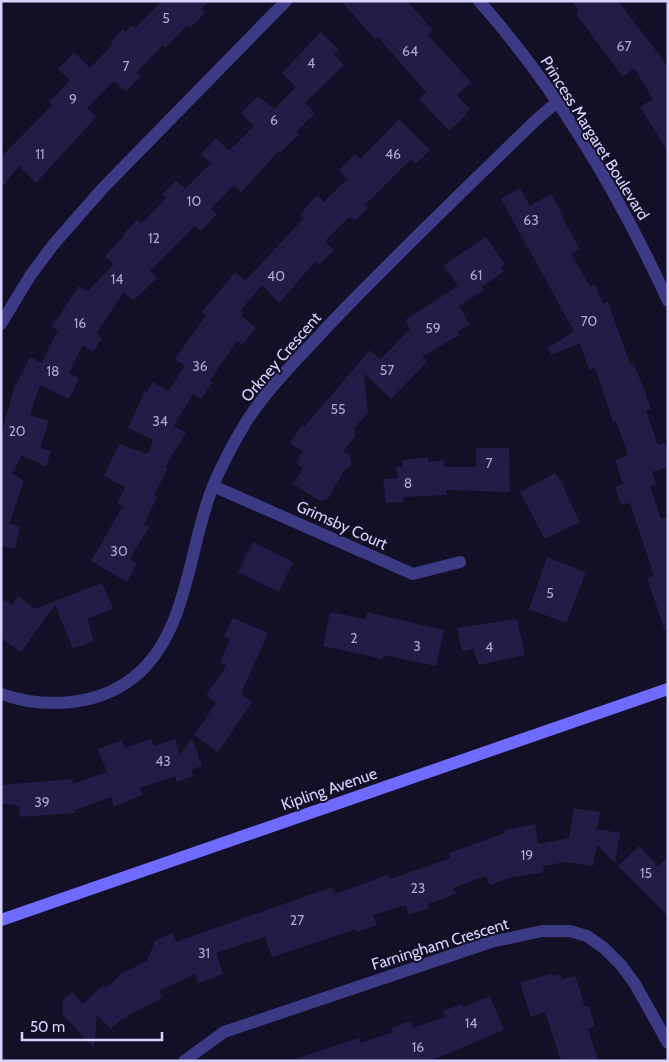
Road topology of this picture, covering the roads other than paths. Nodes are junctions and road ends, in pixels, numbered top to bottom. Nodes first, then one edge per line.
1 (286, 1) edge
2 (479, 1) edge
3 (557, 102) junction
4 (668, 301) edge
5 (1, 324) edge
6 (213, 486) junction
7 (460, 562) dead end
8 (668, 689) edge
9 (1, 694) edge
10 (1, 920) edge
11 (668, 1043) edge
12 (184, 1061) edge

1 - 5 street
2 - 3 street, Princess Margaret Boulevard
3 - 4 street, Princess Margaret Boulevard
3 - 6 street, Orkney Crescent
6 - 7 street, Grimsby Court
6 - 9 street, Orkney Crescent
8 - 10 main road, Kipling Avenue
11 - 12 street, Farningham Crescent

